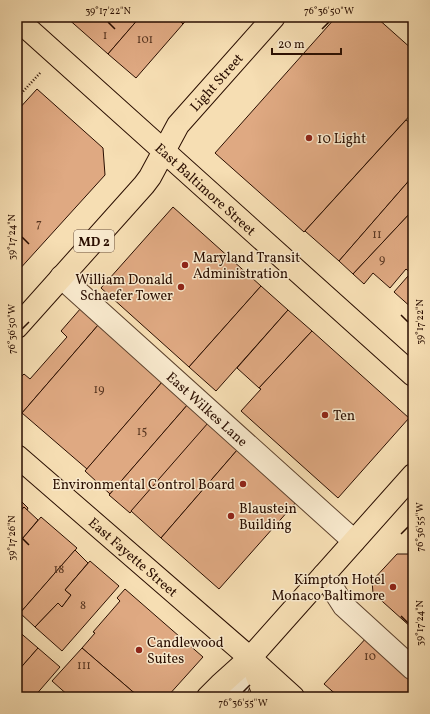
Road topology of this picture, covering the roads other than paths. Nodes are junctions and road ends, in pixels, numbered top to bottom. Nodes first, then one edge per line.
1 (274, 17) edge
2 (17, 19) edge
3 (164, 150) junction
4 (61, 278) junction
5 (17, 327) edge
6 (413, 375) edge
7 (17, 456) edge
8 (413, 474) edge
9 (354, 541) junction
10 (324, 575) junction
11 (250, 658) junction
12 (413, 669) edge
13 (208, 697) edge
14 (233, 697) edge
15 (265, 697) edge
16 (293, 697) edge

1 - 3 main road, Light Street / MD 2
2 - 3 main road, East Baltimore Street
3 - 4 main road, MD 2
3 - 6 main road, East Baltimore Street
4 - 5 main road, MD 2
4 - 9 lane, East Wilkes Lane
7 - 11 main road, East Fayette Street
8 - 9 main road
9 - 10 main road
10 - 11 main road
10 - 12 lane
11 - 13 main road
11 - 14 lane
11 - 15 main road
11 - 16 main road, East Fayette Street

